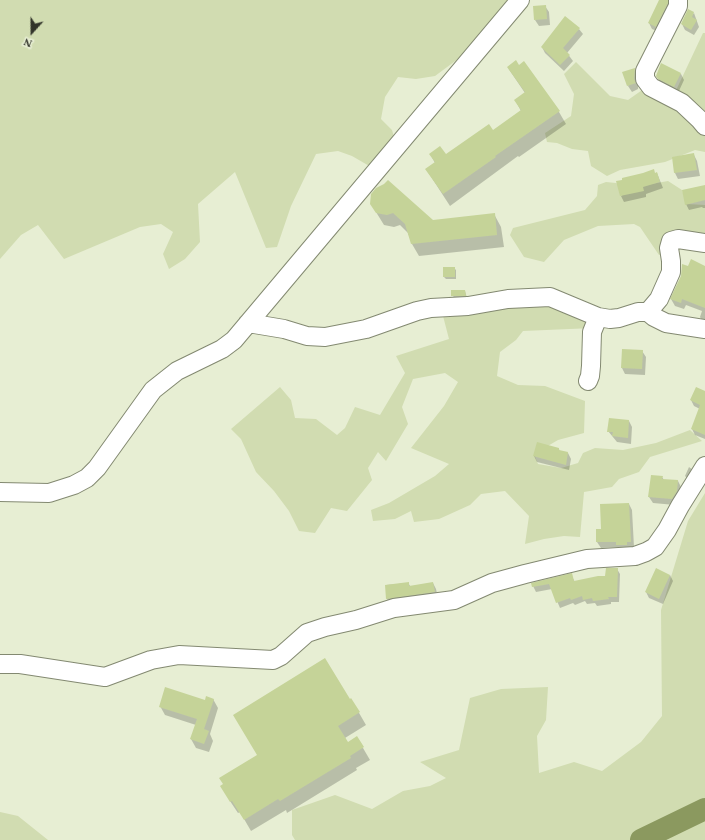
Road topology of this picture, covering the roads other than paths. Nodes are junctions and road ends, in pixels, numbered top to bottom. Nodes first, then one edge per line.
1 (520, 0) edge
2 (678, 0) edge
3 (705, 126) edge
4 (705, 244) edge
5 (648, 312) junction
6 (598, 317) junction
7 (248, 323) junction
8 (705, 329) edge
9 (588, 381) dead end
10 (705, 466) edge
11 (0, 492) edge
12 (0, 664) edge

1 - 7 street
2 - 3 street
4 - 5 street
5 - 6 street
5 - 8 street
6 - 7 street
6 - 9 street
7 - 11 street
10 - 12 street

